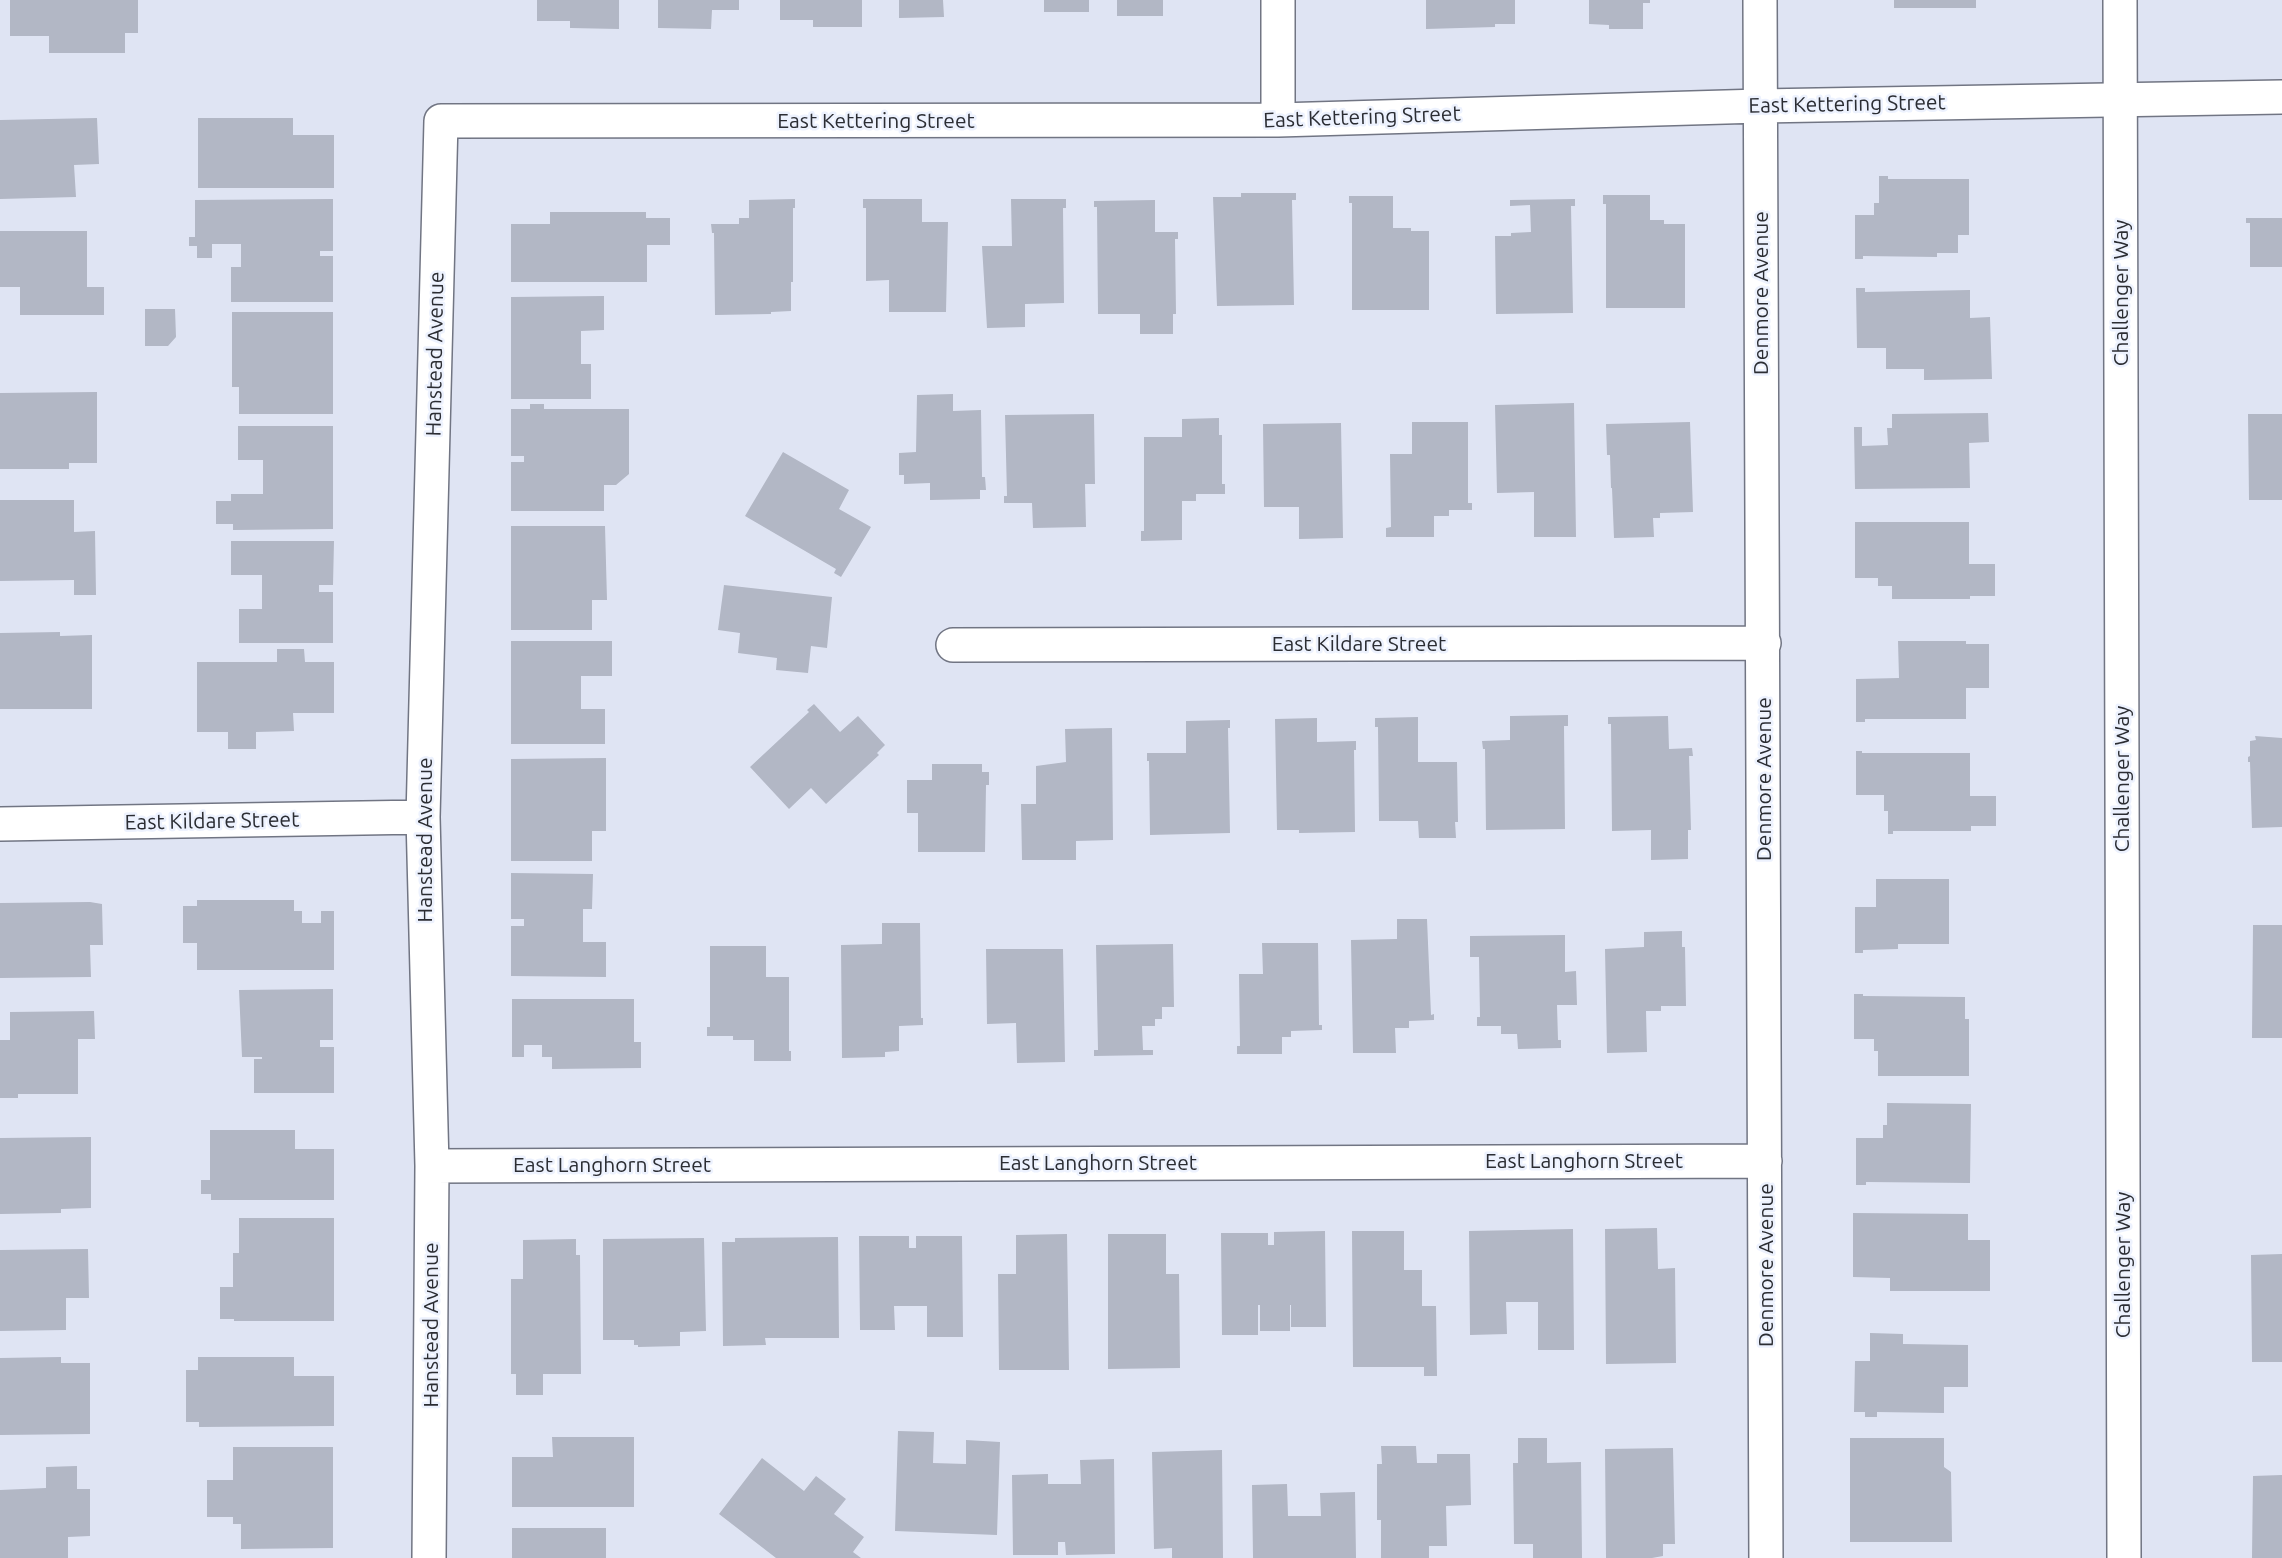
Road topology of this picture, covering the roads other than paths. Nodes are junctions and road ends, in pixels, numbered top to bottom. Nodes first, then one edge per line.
1 (1278, 0) edge
2 (1760, 0) edge
3 (2120, 0) edge
4 (2282, 97) edge
5 (2120, 98) junction
6 (1760, 105) junction
7 (1278, 120) junction
8 (441, 121) joint
9 (1764, 643) junction
10 (953, 645) dead end
11 (423, 817) junction
12 (0, 824) edge
13 (1765, 1161) junction
14 (432, 1166) junction
15 (429, 1558) edge
16 (1767, 1558) edge
17 (2124, 1558) edge

1 - 7 street
2 - 6 street, Denmore Avenue
3 - 5 street, Challenger Way
4 - 5 street, East Kettering Street
5 - 6 street, East Kettering Street
5 - 17 street, Challenger Way
6 - 7 street, East Kettering Street
6 - 9 street, Denmore Avenue
7 - 8 street, East Kettering Street
8 - 11 street, Hanstead Avenue
9 - 10 street, East Kildare Street
9 - 13 street, Denmore Avenue
11 - 12 street, East Kildare Street
11 - 14 street, Hanstead Avenue
13 - 14 street, East Langhorn Street
13 - 16 street, Denmore Avenue
14 - 15 street, Hanstead Avenue

